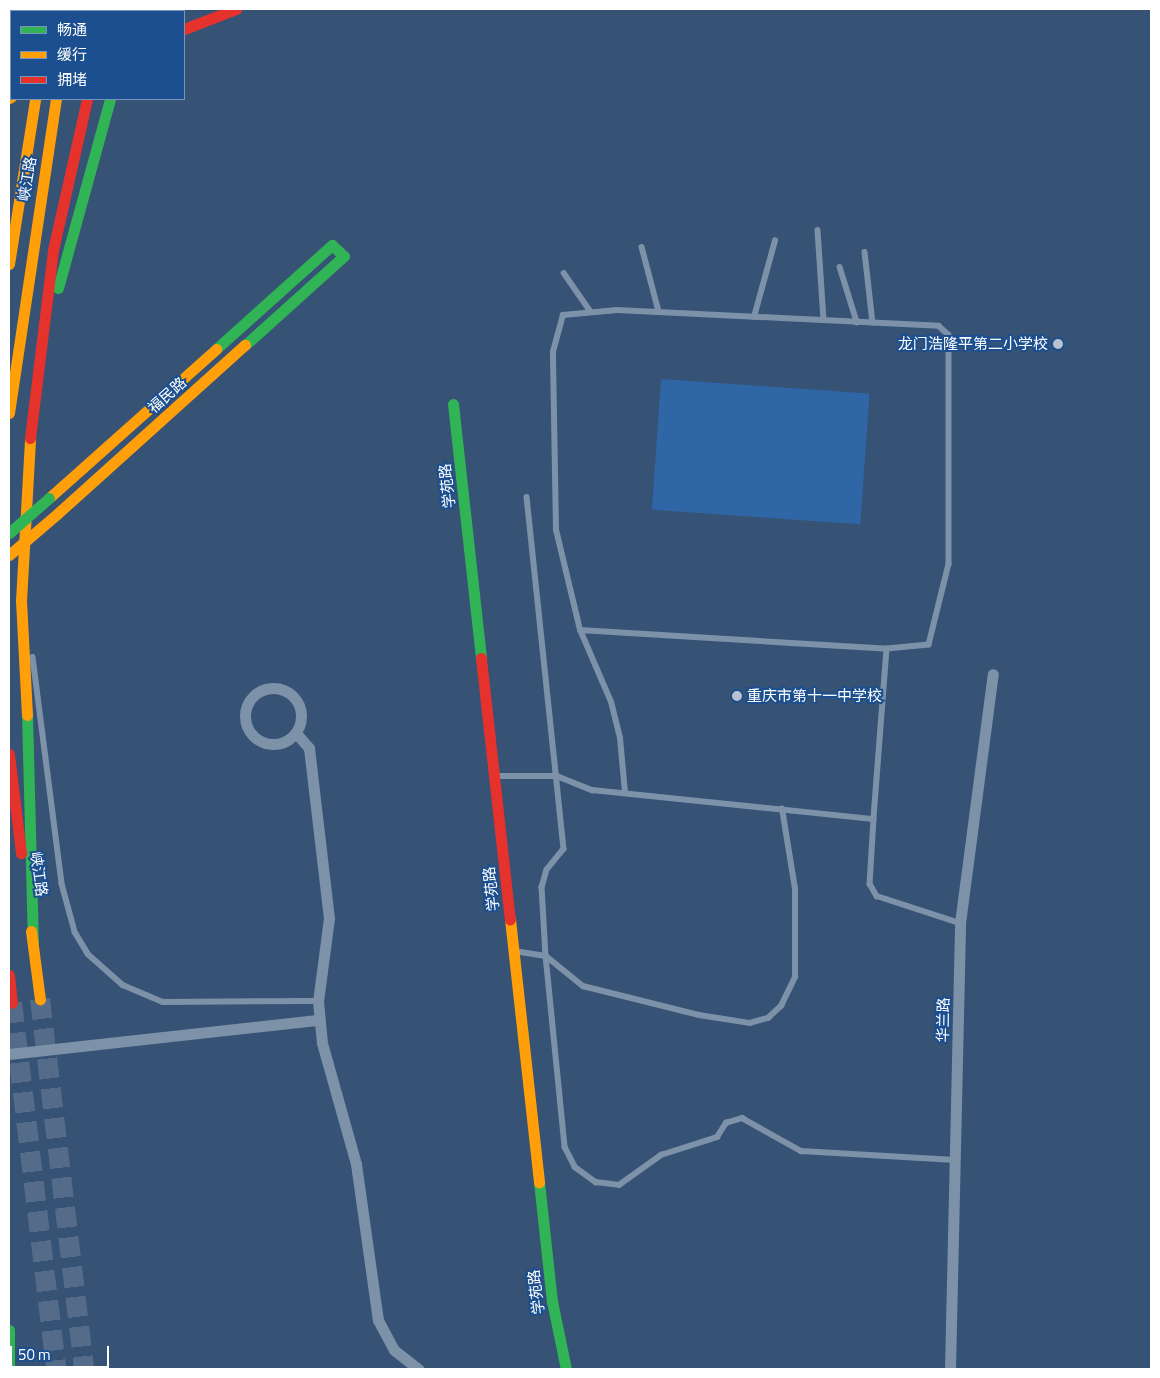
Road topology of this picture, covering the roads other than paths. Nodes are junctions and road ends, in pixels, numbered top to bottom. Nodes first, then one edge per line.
1 (236, 9) edge
2 (185, 29) edge
3 (35, 100) edge
4 (56, 100) edge
5 (87, 100) edge
6 (110, 100) edge
7 (818, 230) dead end
8 (775, 242) dead end
9 (642, 247) dead end
10 (864, 252) dead end
11 (9, 264) edge
12 (840, 266) dead end
13 (564, 273) dead end
14 (591, 312) junction
15 (659, 312) junction
16 (754, 317) junction
17 (824, 320) junction
18 (857, 322) junction
19 (873, 323) junction
20 (36, 370) junction
21 (453, 404) dead end
22 (9, 413) edge
23 (527, 498) dead end
24 (9, 533) edge
25 (9, 555) edge
26 (21, 601) junction
27 (580, 630) junction
28 (887, 649) junction
29 (993, 674) dead end
30 (296, 733) junction
31 (9, 754) edge
32 (494, 776) junction
33 (557, 776) junction
34 (625, 793) junction
35 (782, 809) junction
36 (874, 819) junction
37 (960, 923) junction
38 (33, 943) junction
39 (513, 951) junction
40 (546, 956) junction
41 (9, 975) edge
42 (40, 999) tunnel mouth
43 (318, 1001) junction
44 (12, 1003) dead end
45 (319, 1020) junction
46 (9, 1054) edge
47 (955, 1160) junction
48 (9, 1330) edge
49 (9, 1369) edge
50 (418, 1369) edge
51 (566, 1369) edge
52 (950, 1369) edge

1 - 2 main road
3 - 11 main road, 峡江路
4 - 22 main road, 峡江路
5 - 20 main road
6 - 20 main road
7 - 17 lane
8 - 16 lane
9 - 15 lane
10 - 19 lane
12 - 18 lane
13 - 14 lane
14 - 15 lane
14 - 27 lane
15 - 16 lane
16 - 17 lane
17 - 18 lane
18 - 19 lane
19 - 28 lane
20 - 26 main road
21 - 32 main road, 学苑路
23 - 33 lane
24 - 25 main road, 福民路, bridge
26 - 38 main road
26 - 43 lane
27 - 28 lane
27 - 34 lane
28 - 36 lane
29 - 37 street, 华兰路
30 - 30 street
30 - 43 street
31 - 38 main road, 峡江路
32 - 33 lane
32 - 39 main road, 学苑路
33 - 34 lane
33 - 40 lane
34 - 35 lane
35 - 36 lane
35 - 40 lane
36 - 37 lane
37 - 47 street, 华兰路
38 - 42 main road, 峡江路
39 - 40 lane
39 - 51 main road, 学苑路
40 - 47 lane
41 - 44 main road
43 - 45 street
45 - 46 street
45 - 50 street
47 - 52 street, 华兰路
48 - 49 main road

